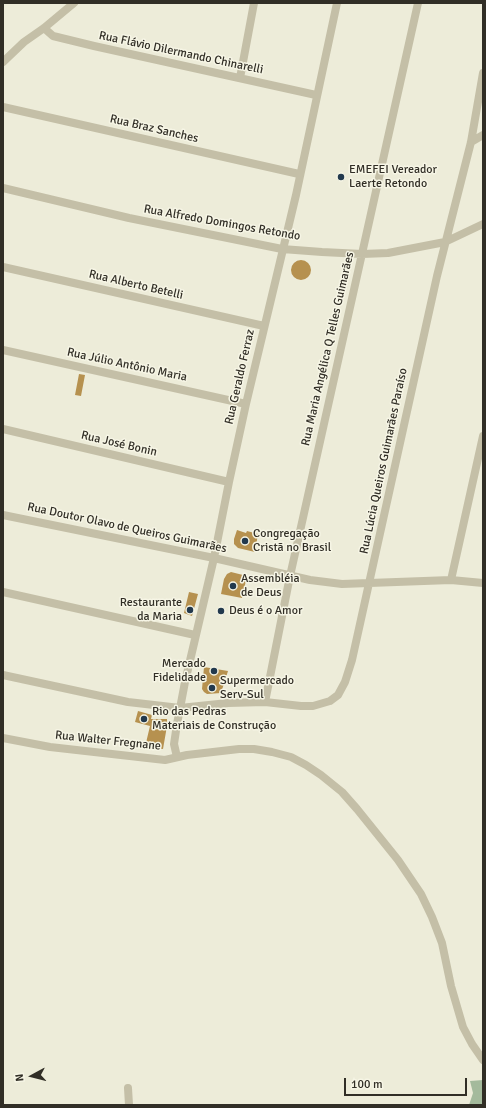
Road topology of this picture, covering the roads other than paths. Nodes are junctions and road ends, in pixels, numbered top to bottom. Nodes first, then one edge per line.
1 (74, 3) edge
2 (251, 3) edge
3 (337, 3) edge
4 (418, 3) edge
5 (44, 28) junction
6 (3, 62) edge
7 (483, 73) edge
8 (240, 78) junction
9 (316, 95) junction
10 (3, 107) edge
11 (483, 136) edge
12 (471, 142) junction
13 (300, 174) junction
14 (3, 188) edge
15 (483, 224) edge
16 (445, 242) junction
17 (282, 249) junction
18 (362, 254) junction
19 (3, 267) edge
20 (264, 326) junction
21 (3, 350) edge
22 (246, 404) junction
23 (3, 429) edge
24 (483, 436) edge
25 (229, 482) junction
26 (3, 515) edge
27 (214, 558) junction
28 (290, 576) junction
29 (451, 580) junction
30 (483, 583) edge
31 (370, 584) junction
32 (3, 592) edge
33 (195, 634) junction
34 (3, 675) edge
35 (265, 702) junction
36 (180, 708) junction
37 (3, 738) edge
38 (178, 757) junction
39 (483, 1060) edge
40 (128, 1088) dead end
41 (129, 1105) edge

1 - 5 street
2 - 8 street
3 - 9 street, Rua Geraldo Ferraz
4 - 18 street, Rua Maria Angélica Q Telles Guimarães
5 - 6 street
5 - 8 street, Rua Flávio Dilermando Chinarelli
7 - 12 street, Rua Lúcia Queiros Guimarães Paraíso
8 - 9 street, Rua Flávio Dilermando Chinarelli
9 - 13 street, Rua Geraldo Ferraz
10 - 13 street, Rua Braz Sanches
11 - 12 street
12 - 16 street, Rua Lúcia Queiros Guimarães Paraíso
13 - 17 street, Rua Geraldo Ferraz
14 - 17 street, Rua Alfredo Domingos Retondo
15 - 16 street, Rua Alfredo Domingos Retondo
16 - 18 street, Rua Alfredo Domingos Retondo
16 - 31 street, Rua Lúcia Queiros Guimarães Paraíso
17 - 18 street, Rua Alfredo Domingos Retondo
17 - 20 street, Rua Geraldo Ferraz
18 - 28 street, Rua Maria Angélica Q Telles Guimarães
19 - 20 street, Rua Alberto Betelli
20 - 22 street, Rua Geraldo Ferraz
21 - 22 street, Rua Júlio Antônio Maria
22 - 25 street, Rua Geraldo Ferraz
23 - 25 street, Rua José Bonin
24 - 29 street
25 - 27 street, Rua Geraldo Ferraz
26 - 27 street, Rua Doutor Olavo de Queiros Guimarães
27 - 28 street, Rua Doutor Olavo de Queiros Guimarães
27 - 33 street, Rua Geraldo Ferraz
28 - 31 street, Rua Doutor Olavo de Queiros Guimarães
28 - 35 street, Rua Maria Angélica Q Telles Guimarães
29 - 30 street, Rua Doutor Olavo de Queiros Guimarães
29 - 31 street, Rua Doutor Olavo de Queiros Guimarães
31 - 35 street, Rua Lúcia Queiros Guimarães Paraíso
32 - 33 street
33 - 36 street, Rua Geraldo Ferraz
34 - 36 street, Rua Lúcia Queiros Guimarães Paraíso
35 - 36 street, Rua Lúcia Queiros Guimarães Paraíso
36 - 38 street, Rua Geraldo Ferraz
37 - 38 street, Rua Walter Fregnane
38 - 39 street, Rua Walter Fregnane
40 - 41 street

